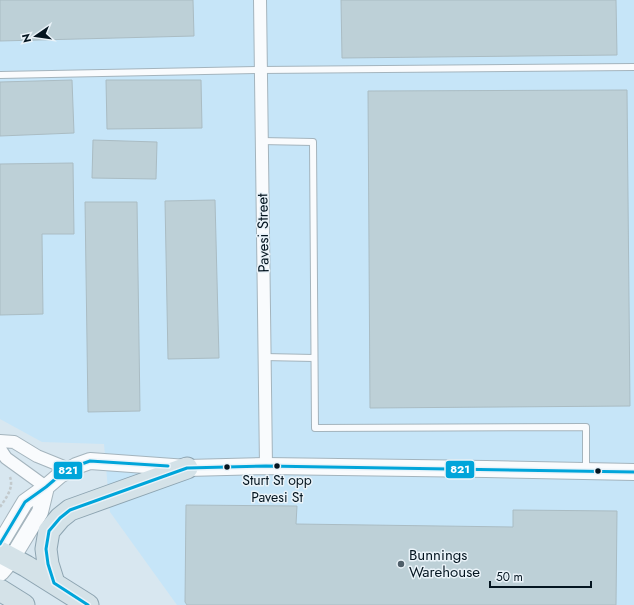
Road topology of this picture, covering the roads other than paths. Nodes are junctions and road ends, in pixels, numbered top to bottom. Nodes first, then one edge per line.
1 (260, 0) edge
2 (634, 67) edge
3 (260, 70) junction
4 (0, 75) edge
5 (261, 141) junction
6 (264, 357) junction
7 (314, 358) junction
8 (0, 441) edge
9 (0, 449) edge
10 (266, 466) junction
11 (187, 468) junction
12 (69, 469) junction
13 (586, 471) junction
14 (634, 472) edge
15 (46, 487) junction
16 (3, 556) edge
17 (54, 583) junction
18 (0, 590) edge
19 (24, 605) edge
20 (88, 605) edge

1 - 3 street, Pavesi Street
2 - 3 lane
3 - 4 lane
3 - 5 street, Pavesi Street
5 - 6 street, Pavesi Street
5 - 7 lane
6 - 7 lane
6 - 10 street, Pavesi Street
7 - 13 lane
8 - 12 street
9 - 15 street
10 - 11 street
10 - 13 street
11 - 12 street
11 - 17 highway
12 - 15 street
13 - 14 street
15 - 16 street
16 - 17 highway
17 - 20 highway
18 - 19 highway

